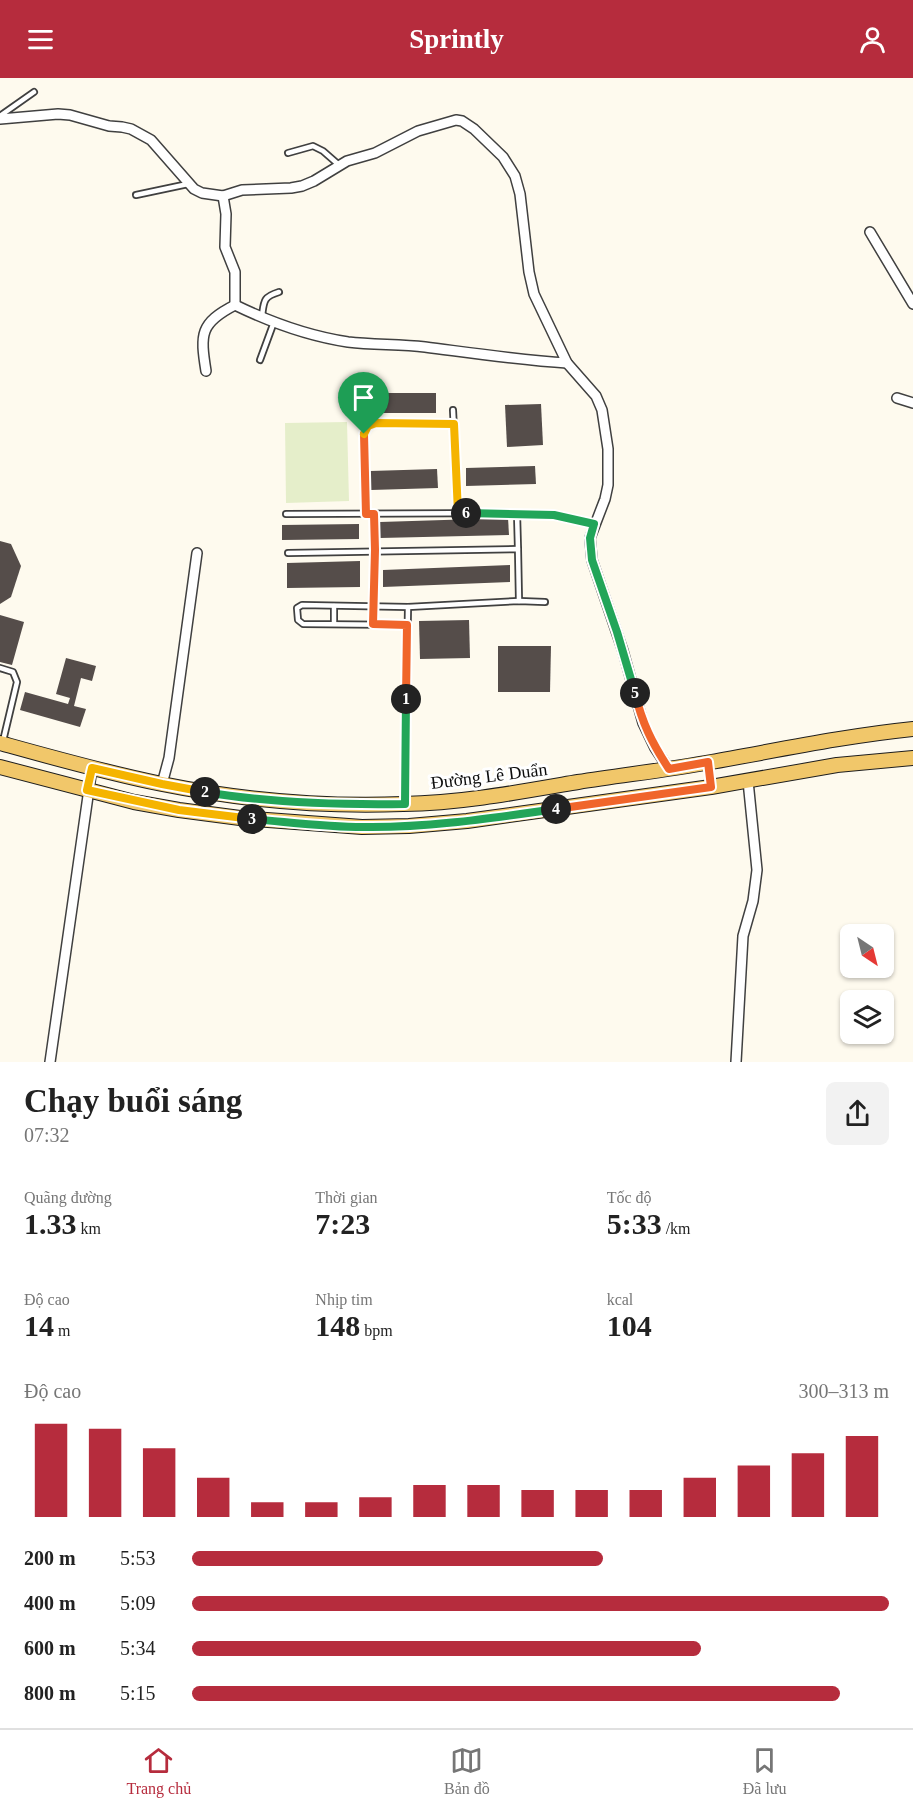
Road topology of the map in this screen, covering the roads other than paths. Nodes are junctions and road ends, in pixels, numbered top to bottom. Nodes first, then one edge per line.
1 (34, 92) dead end
2 (0, 118) edge
3 (288, 153) dead end
4 (339, 165) junction
5 (188, 183) junction
6 (136, 195) dead end
7 (223, 196) junction
8 (870, 232) dead end
9 (279, 292) dead end
10 (913, 304) edge
11 (235, 305) junction
12 (262, 317) junction
13 (274, 322) junction
14 (260, 360) dead end
15 (567, 363) junction
16 (206, 371) dead end
17 (897, 398) dead end
18 (913, 404) edge
19 (453, 410) dead end
20 (454, 424) junction
21 (458, 513) junction
22 (517, 513) junction
23 (286, 514) dead end
24 (366, 514) junction
25 (374, 514) junction
26 (594, 524) junction
27 (518, 549) junction
28 (375, 550) junction
29 (197, 553) dead end
30 (288, 553) dead end
31 (519, 601) junction
32 (545, 602) dead end
33 (334, 606) junction
34 (373, 606) junction
35 (408, 607) junction
36 (334, 623) junction
37 (373, 624) junction
38 (407, 625) junction
39 (0, 668) edge
40 (913, 729) edge
41 (1, 743) edge
42 (913, 758) edge
43 (708, 762) junction
44 (0, 767) edge
45 (92, 768) junction
46 (669, 769) junction
47 (748, 781) junction
48 (162, 784) junction
49 (711, 787) junction
50 (87, 790) junction
51 (405, 804) junction
52 (50, 1062) edge
53 (736, 1062) edge

1 - 2 lane
2 - 5 street
3 - 4 lane
4 - 7 street
4 - 15 street
5 - 6 lane
5 - 7 street
7 - 11 street
8 - 10 street
9 - 12 lane
11 - 12 street
11 - 16 street
12 - 13 street
13 - 14 lane
13 - 15 street
15 - 26 street
17 - 18 street
19 - 20 lane
20 - 21 lane
20 - 24 lane
21 - 22 lane
21 - 25 lane
22 - 26 lane
22 - 27 lane
23 - 24 lane
24 - 25 lane
25 - 28 lane
26 - 46 street
27 - 28 lane
27 - 31 lane
28 - 30 lane
28 - 34 lane
29 - 48 street
31 - 32 lane
31 - 35 lane
33 - 34 lane
33 - 36 lane
33 - 36 lane
34 - 35 lane
34 - 37 lane
35 - 38 lane
36 - 37 lane
37 - 38 lane
38 - 51 lane
39 - 41 lane
40 - 43 main road, Đường Lê Duẩn
41 - 45 main road, Đường Lê Duẩn
42 - 47 main road
43 - 46 main road, Đường Lê Duẩn
43 - 49 main road
44 - 50 main road
45 - 48 main road, Đường Lê Duẩn
45 - 50 street
46 - 51 main road, Đường Lê Duẩn
47 - 49 main road
47 - 53 street
48 - 51 main road, Đường Lê Duẩn
49 - 50 main road
50 - 52 street

